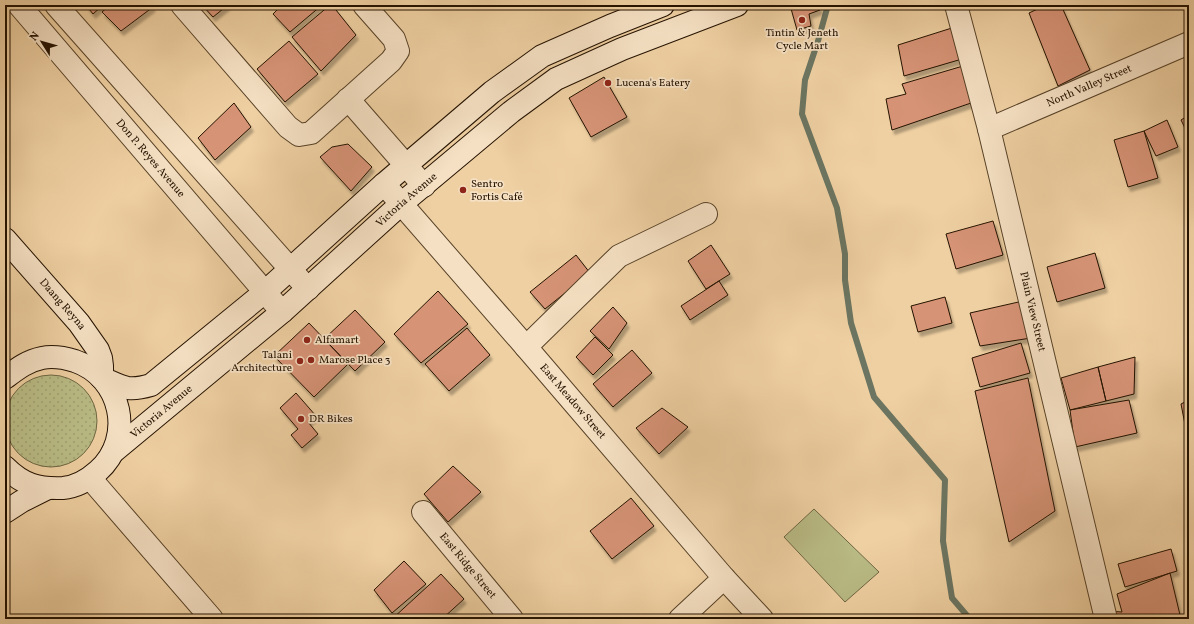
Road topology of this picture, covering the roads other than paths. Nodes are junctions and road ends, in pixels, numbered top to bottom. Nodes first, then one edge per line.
1 (19, 5) edge
2 (56, 5) edge
3 (182, 5) edge
4 (364, 5) edge
5 (663, 5) edge
6 (737, 5) edge
7 (956, 5) edge
8 (1189, 43) edge
9 (542, 56) junction
10 (556, 79) junction
11 (348, 99) junction
12 (989, 129) junction
13 (406, 166) junction
14 (384, 184) junction
15 (424, 186) junction
16 (401, 204) junction
17 (706, 214) dead end
18 (5, 239) edge
19 (290, 269) junction
20 (308, 289) junction
21 (266, 291) junction
22 (282, 312) junction
23 (526, 347) junction
24 (5, 378) edge
25 (102, 378) junction
26 (113, 452) junction
27 (5, 467) edge
28 (90, 478) junction
29 (46, 489) junction
30 (5, 512) edge
31 (423, 512) dead end
32 (724, 578) junction
33 (212, 619) edge
34 (512, 619) edge
35 (680, 619) edge
36 (762, 619) edge
37 (1106, 619) edge

1 - 21 street, Don P. Reyes Avenue
2 - 19 street
3 - 11 street
4 - 11 street
5 - 9 street
6 - 10 street, Victoria Avenue
7 - 12 street, Plain View Street
8 - 12 street, North Valley Street
9 - 10 street
9 - 13 street
10 - 15 street, Victoria Avenue
11 - 13 street
12 - 37 street, Plain View Street
13 - 14 street
13 - 15 street
14 - 16 street, East Meadow Street
14 - 19 street
15 - 16 street, Victoria Avenue
16 - 20 street, Victoria Avenue
16 - 23 street, East Meadow Street
17 - 23 street
18 - 25 street, Daang Reyna
19 - 20 street
19 - 21 street
20 - 22 street, Victoria Avenue
21 - 22 street, Don P. Reyes Avenue
21 - 25 street
22 - 26 street, Victoria Avenue
23 - 32 street, East Meadow Street
24 - 25 street
25 - 26 street
26 - 28 street
27 - 29 street
28 - 29 street
28 - 33 street
29 - 30 street
31 - 34 street, East Ridge Street
32 - 35 street
32 - 36 street, East Meadow Street

